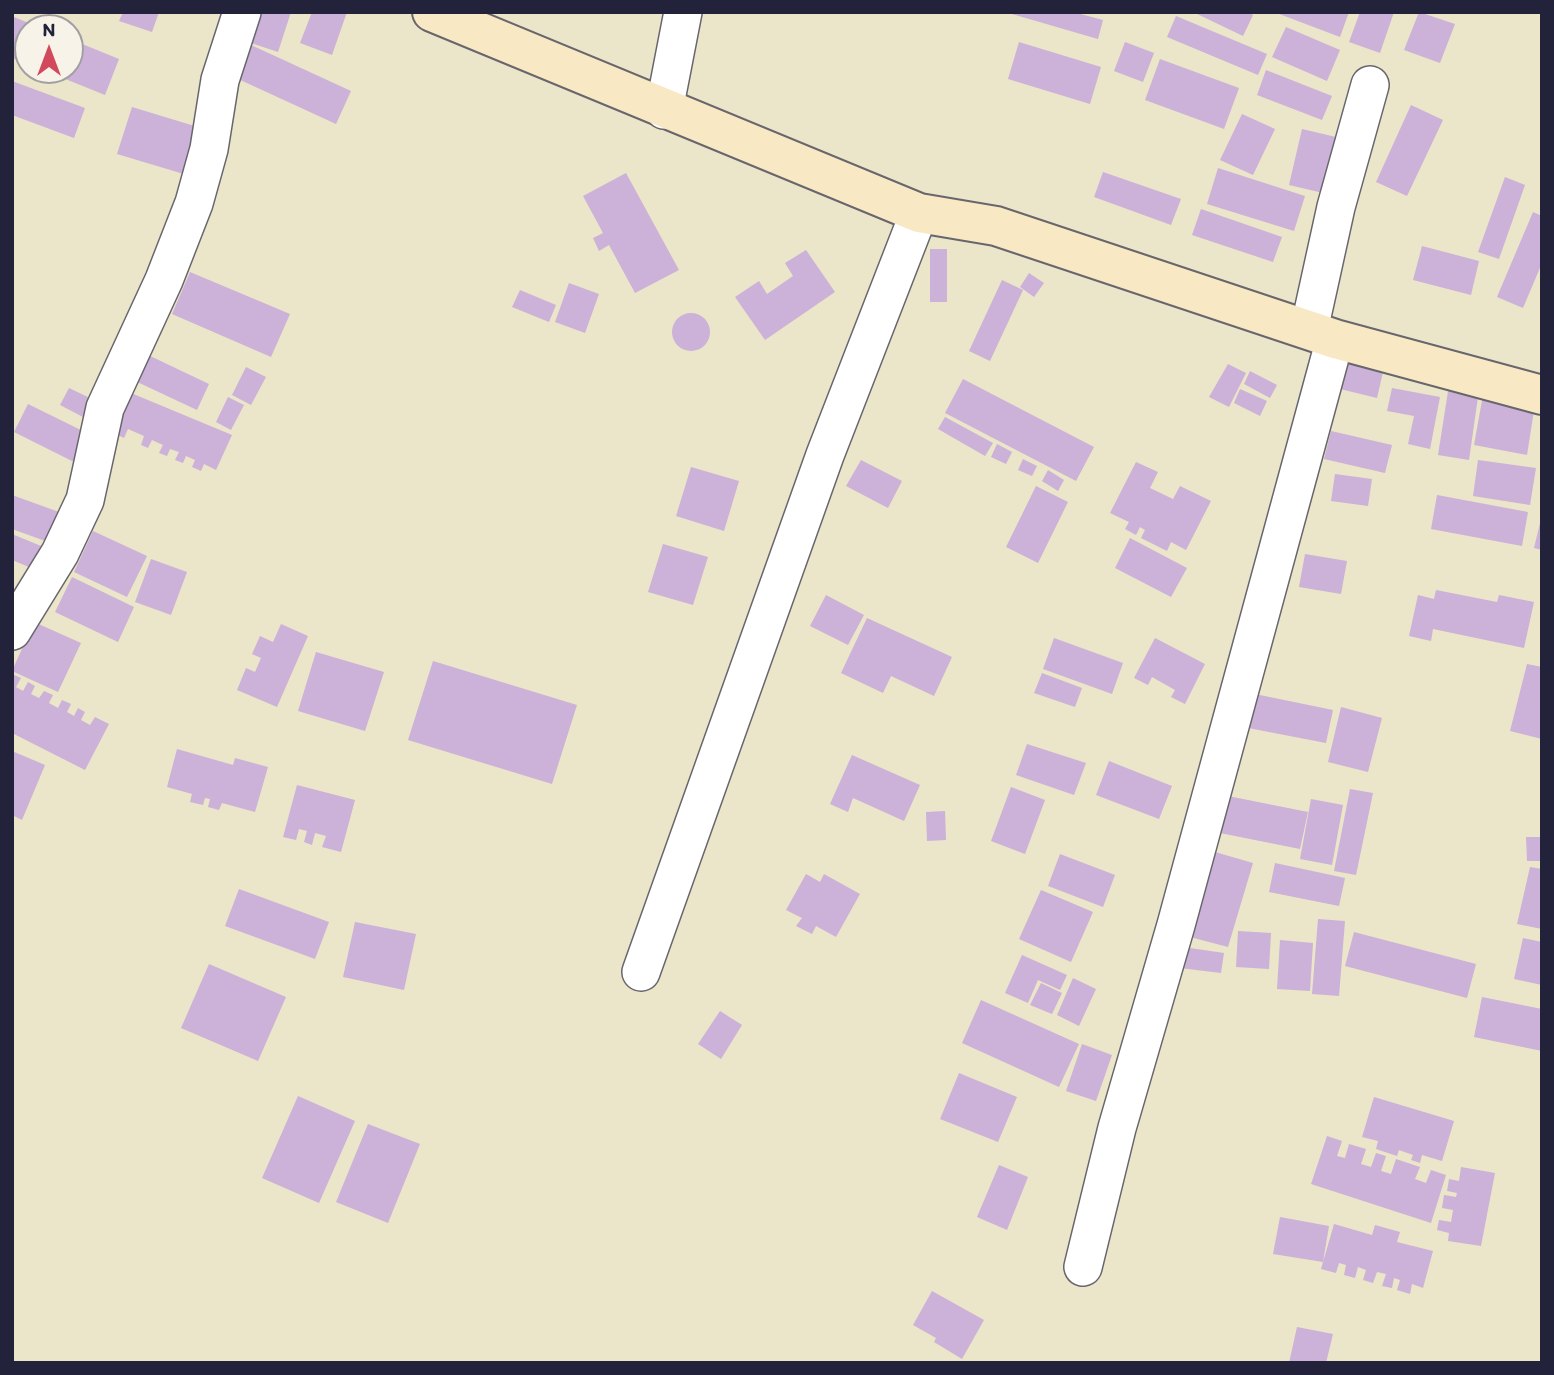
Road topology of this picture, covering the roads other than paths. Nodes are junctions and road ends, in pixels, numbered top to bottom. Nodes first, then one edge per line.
1 (242, 12) edge
2 (432, 12) edge
3 (683, 12) edge
4 (1370, 85) dead end
5 (664, 110) junction
6 (919, 214) junction
7 (1322, 335) junction
8 (1542, 395) edge
9 (12, 631) edge
10 (641, 972) dead end
11 (1083, 1267) dead end

1 - 9 street
2 - 5 street
3 - 5 street
4 - 7 street
5 - 6 street
6 - 7 street
6 - 10 street
7 - 8 street
7 - 11 street

